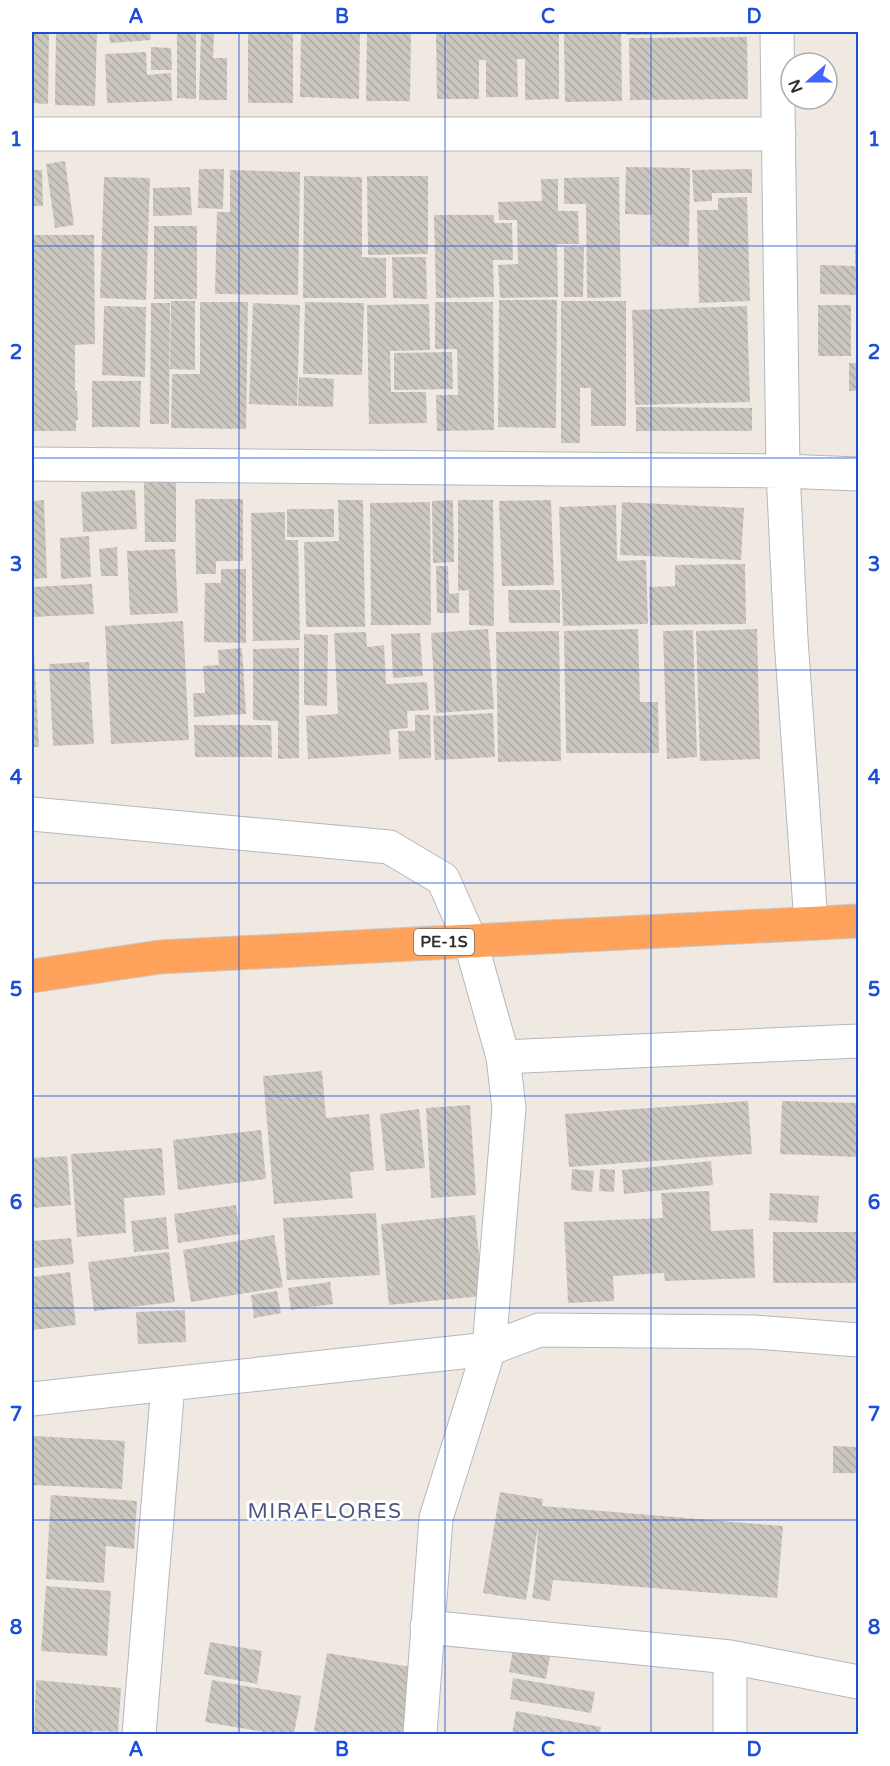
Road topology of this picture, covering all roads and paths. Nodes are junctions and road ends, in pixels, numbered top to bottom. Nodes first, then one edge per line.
1 (777, 32) edge
2 (32, 134) edge
3 (779, 134) junction
4 (32, 464) edge
5 (783, 471) junction
6 (858, 474) edge
7 (32, 814) edge
8 (858, 921) edge
9 (811, 923) junction
10 (470, 940) junction
11 (32, 976) edge
12 (858, 1041) edge
13 (503, 1057) junction
14 (858, 1340) edge
15 (489, 1350) junction
16 (168, 1385) junction
17 (32, 1399) edge
18 (427, 1628) junction
19 (730, 1657) junction
20 (858, 1682) edge
21 (139, 1734) edge
22 (420, 1734) edge
23 (730, 1734) edge

1 - 3 street
2 - 3 street
3 - 5 street
4 - 5 street
5 - 6 street
5 - 9 street
7 - 10 street
8 - 9 highway, PE-1S
9 - 10 highway, PE-1S
10 - 11 highway, PE-1S
10 - 13 street
12 - 13 street
13 - 15 street
14 - 15 street
15 - 16 street
15 - 18 street
16 - 17 street
16 - 21 street
18 - 19 street
18 - 22 street
19 - 20 street
19 - 23 street

